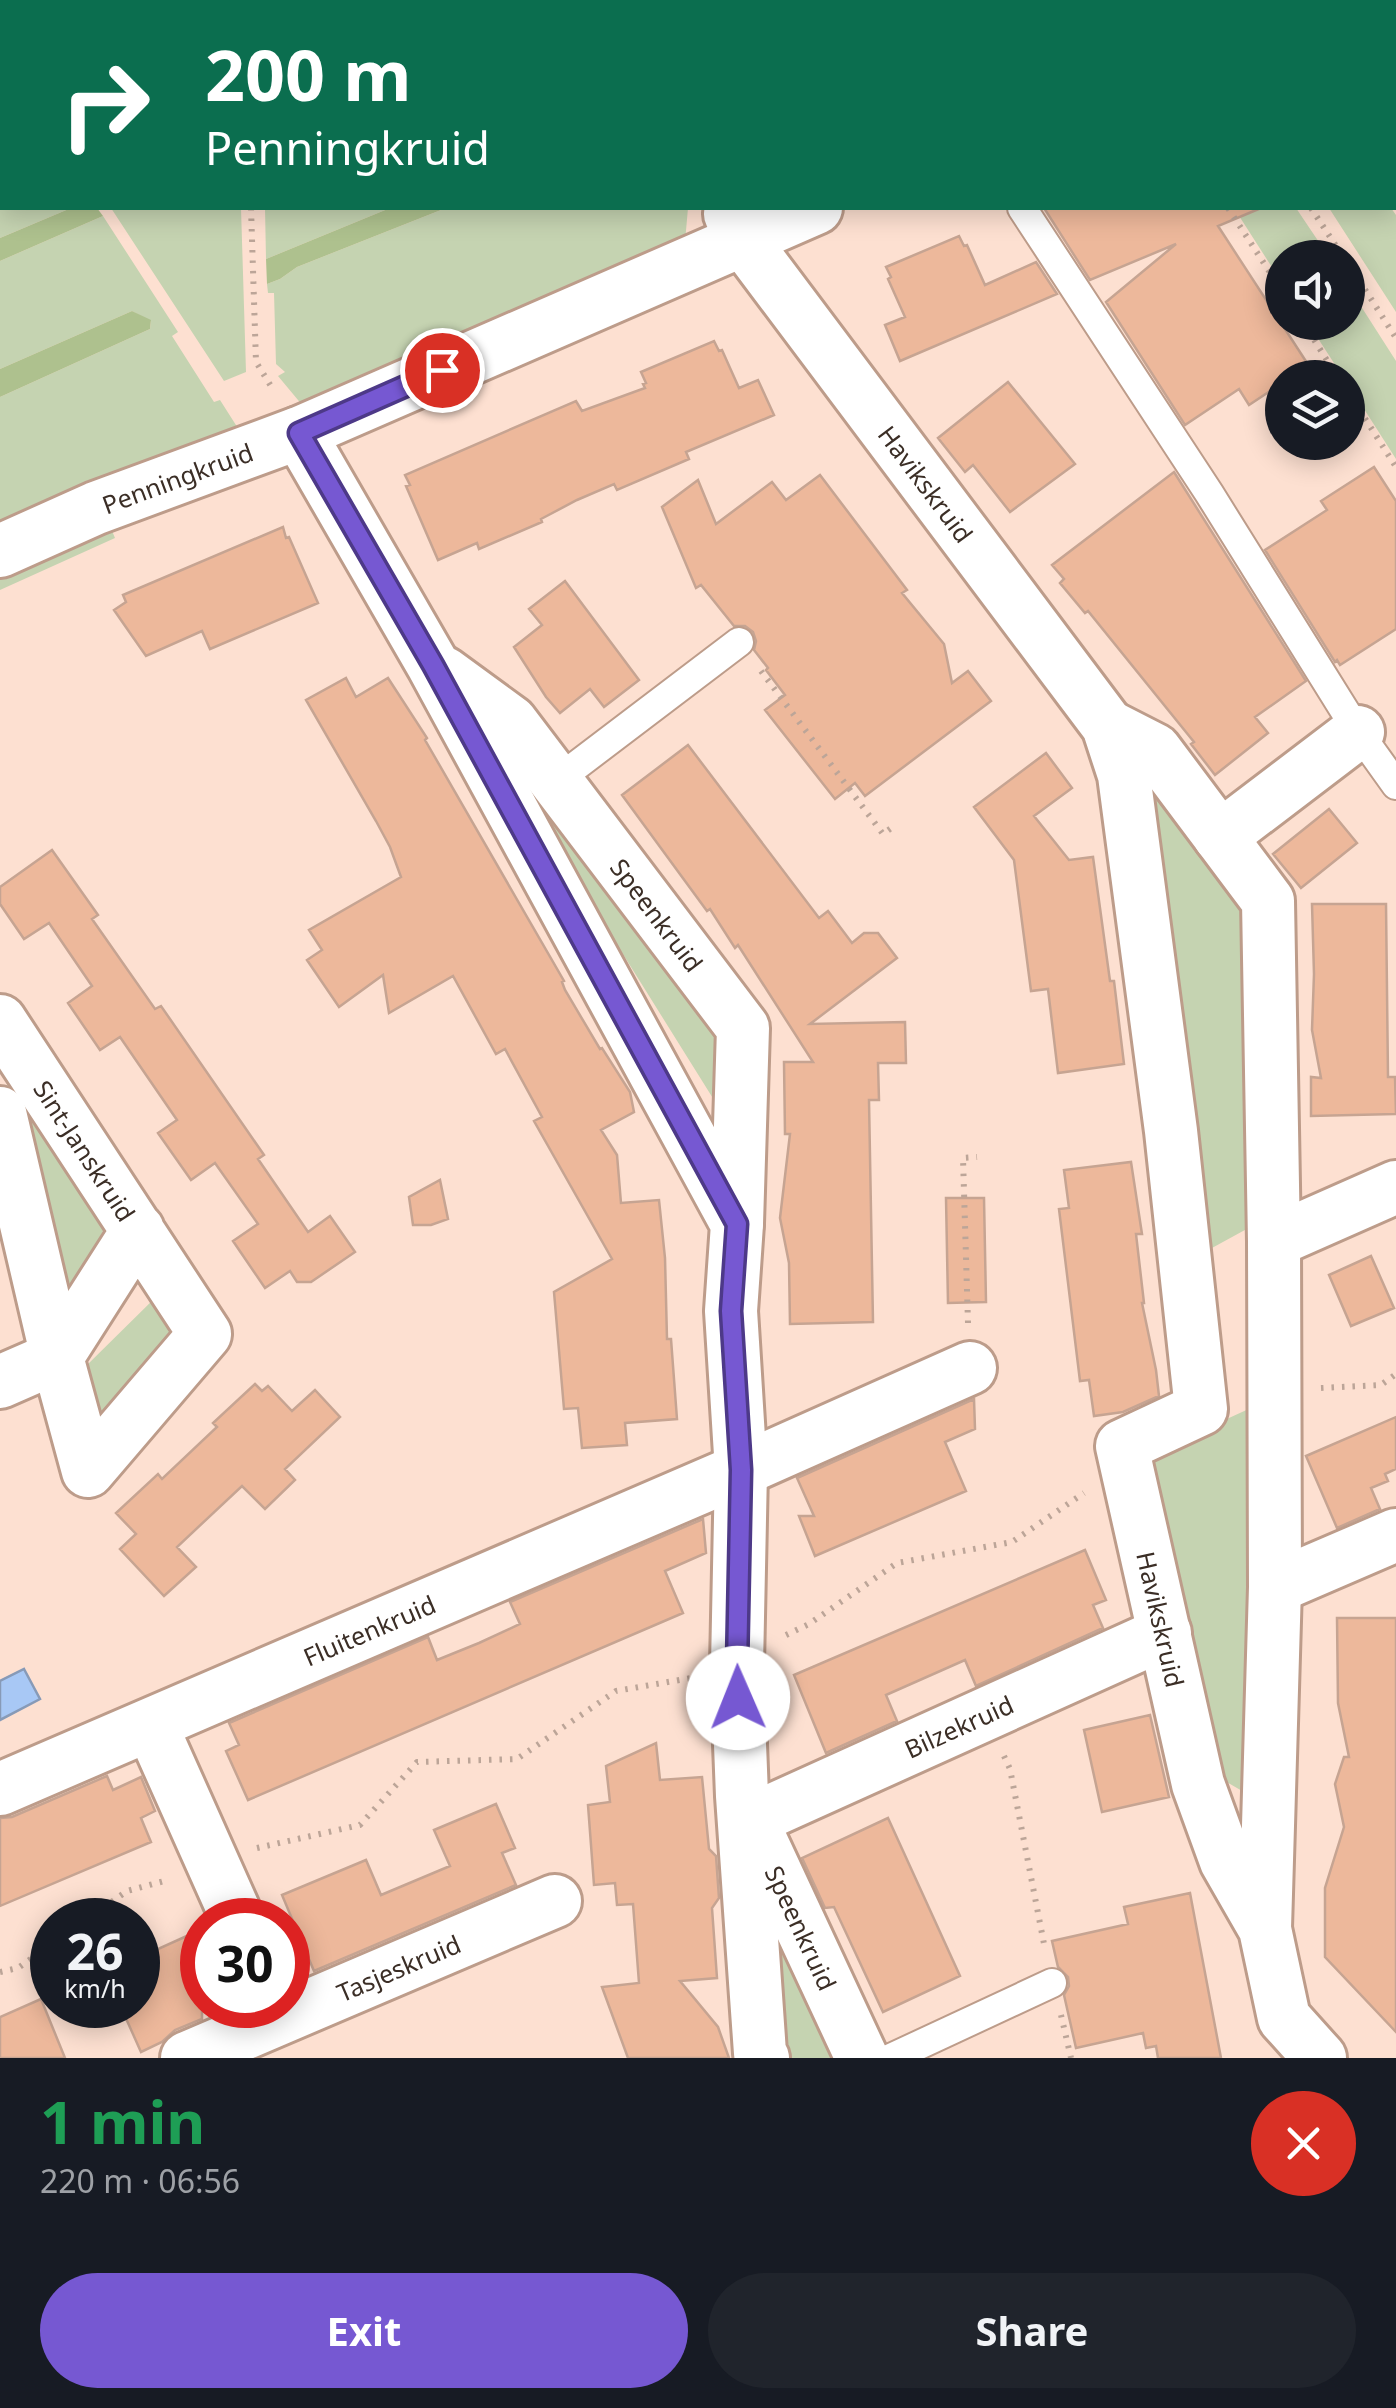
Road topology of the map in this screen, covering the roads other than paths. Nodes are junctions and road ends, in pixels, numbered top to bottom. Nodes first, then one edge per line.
1 (806, 210) edge
2 (1023, 210) edge
3 (737, 224) edge
4 (299, 433) junction
5 (0, 551) edge
6 (739, 642) road end
7 (433, 665) junction
8 (1108, 726) junction
9 (1358, 732) junction
10 (556, 781) junction
11 (1396, 785) edge
12 (1220, 837) junction
13 (0, 1020) edge
14 (0, 1113) edge
15 (1396, 1187) edge
16 (737, 1224) junction
17 (138, 1230) junction
18 (1274, 1241) junction
19 (1274, 1309) junction
20 (1194, 1345) junction
21 (57, 1357) junction
22 (970, 1368) road end
23 (0, 1382) edge
24 (741, 1470) junction
25 (1396, 1535) edge
26 (1276, 1587) junction
27 (1164, 1633) junction
28 (152, 1725) junction
29 (0, 1789) edge
30 (747, 1808) junction
31 (228, 1898) edge
32 (555, 1902) dead end
33 (1265, 1929) junction
34 (1052, 1983) road end
35 (310, 2016) edge
36 (283, 2028) edge
37 (187, 2058) edge
38 (763, 2058) edge
39 (862, 2058) edge
40 (890, 2058) edge
41 (1320, 2058) edge

1 - 3 street, Penningkruid
2 - 9 lane
3 - 4 street, Penningkruid
3 - 8 street, Havikskruid
4 - 5 street, Penningkruid
4 - 7 street, Speenkruid
6 - 10 lane
7 - 10 street, Speenkruid
7 - 16 street, Speenkruid
8 - 12 street, Havikskruid
8 - 20 street, Havikskruid
9 - 11 lane
9 - 12 street
10 - 16 street, Speenkruid
12 - 18 street, Havikskruid
13 - 17 street, Sint-Janskruid
14 - 21 street, Sint-Janskruid
15 - 18 street
16 - 24 street, Speenkruid
17 - 21 street, Sint-Janskruid
17 - 21 street, Sint-Janskruid
18 - 19 street, Havikskruid
19 - 20 street
19 - 26 street, Havikskruid
20 - 27 street, Havikskruid
21 - 23 street
22 - 24 street
24 - 28 street, Fluitenkruid
24 - 30 street, Speenkruid
25 - 26 street
26 - 33 street, Havikskruid
27 - 30 street, Bilzekruid
27 - 33 street, Havikskruid
28 - 29 street, Fluitenkruid
28 - 31 street
30 - 38 street, Speenkruid
30 - 39 street, Speenkruid
32 - 35 street, Tasjeskruid
33 - 41 street, Havikskruid
34 - 40 lane
36 - 37 street, Tasjeskruid

